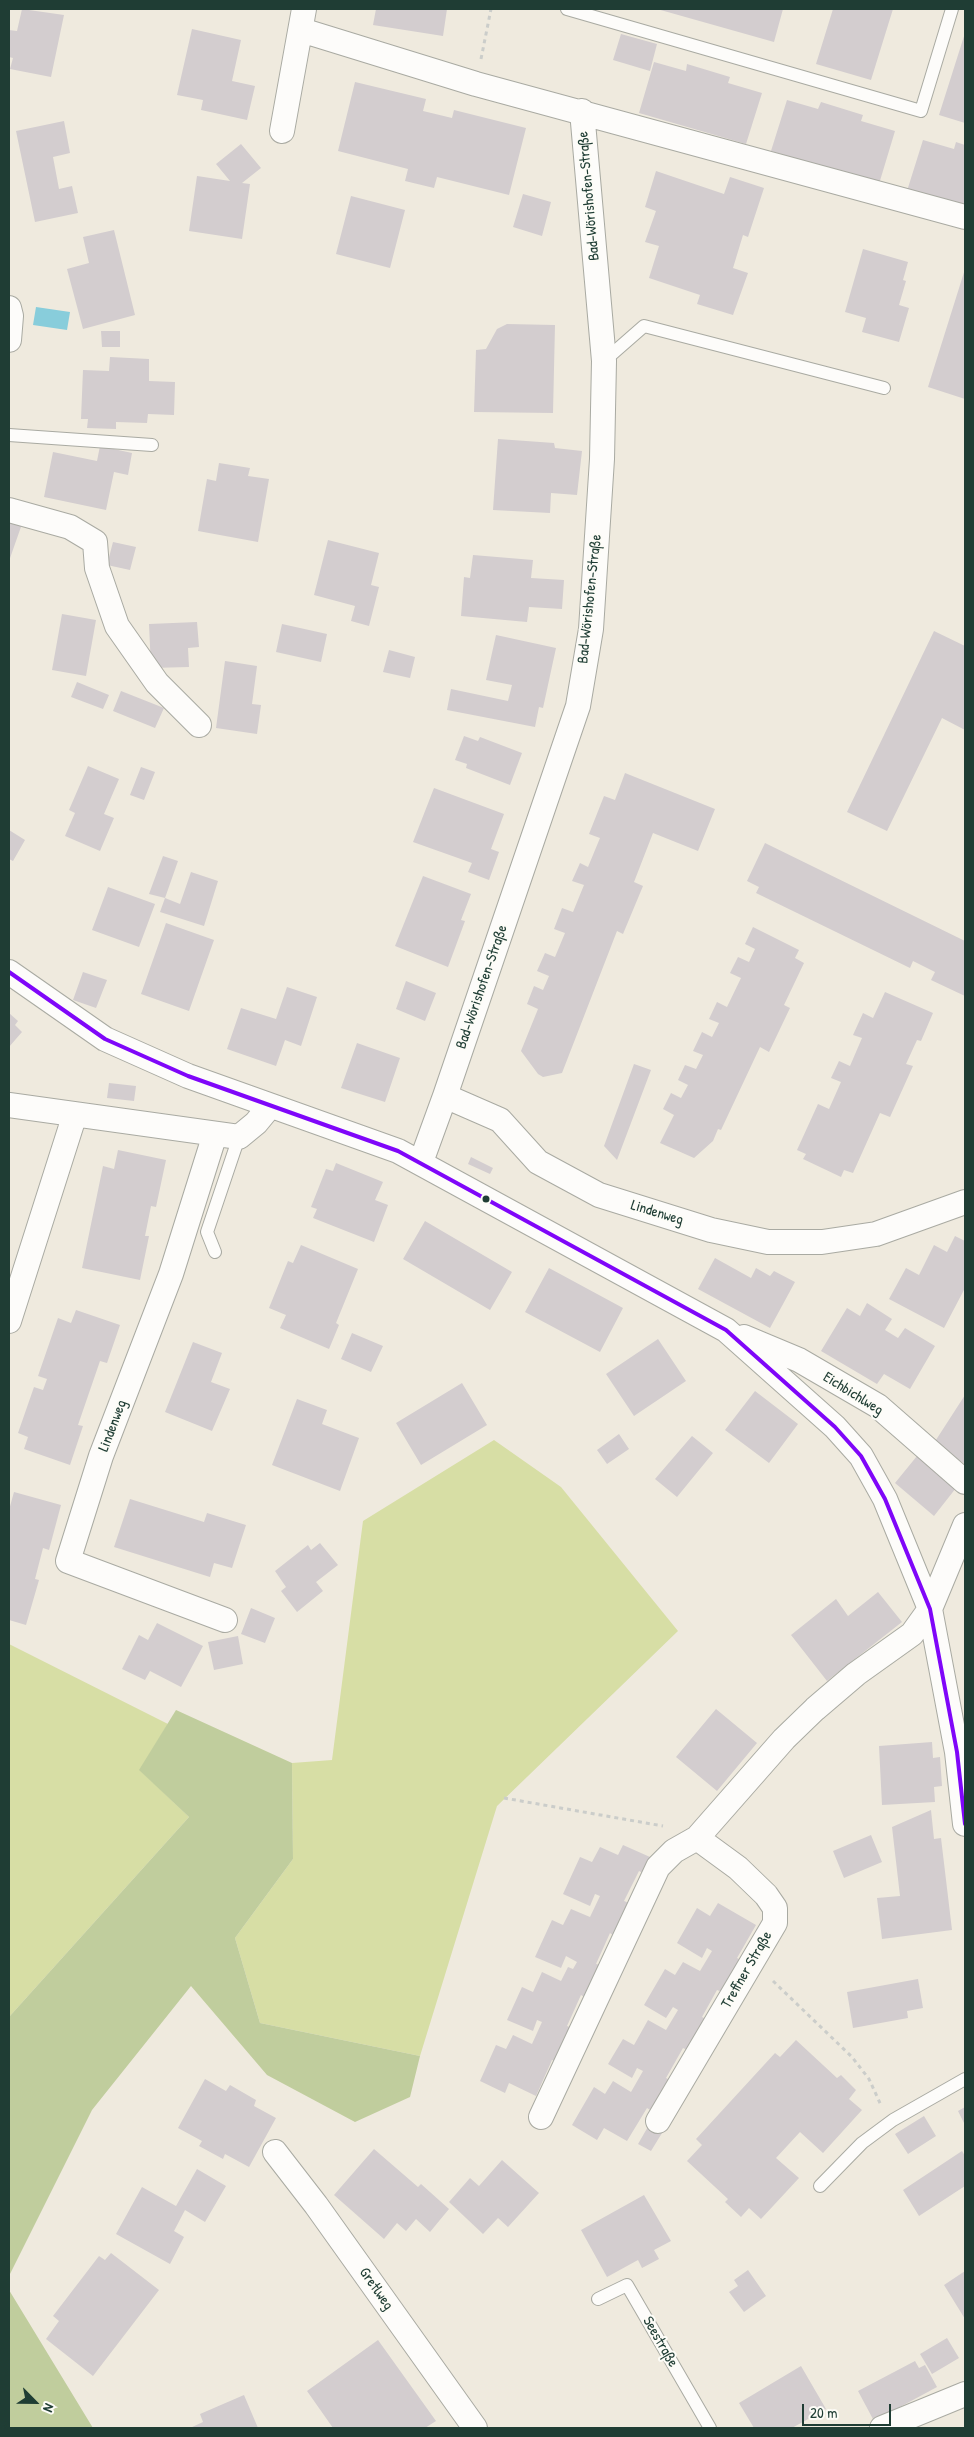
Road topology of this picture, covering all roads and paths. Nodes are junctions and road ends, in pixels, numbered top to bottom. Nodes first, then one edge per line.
1 (490, 9) edge
2 (567, 9) edge
3 (952, 9) edge
4 (302, 20) edge
5 (476, 84) junction
6 (582, 111) junction
7 (282, 131) dead end
8 (965, 217) edge
9 (9, 308) edge
10 (9, 340) edge
11 (604, 361) junction
12 (884, 388) dead end
13 (9, 435) edge
14 (152, 445) dead end
15 (9, 510) edge
16 (199, 725) dead end
17 (9, 972) edge
18 (445, 1096) junction
19 (9, 1106) edge
20 (270, 1106) junction
21 (75, 1114) junction
22 (215, 1134) junction
23 (239, 1137) junction
24 (421, 1162) junction
25 (965, 1202) edge
26 (215, 1252) dead end
27 (9, 1321) edge
28 (726, 1330) junction
29 (965, 1482) edge
30 (965, 1525) edge
31 (930, 1609) junction
32 (225, 1620) dead end
33 (504, 1798) dead end
34 (965, 1824) edge
35 (697, 1838) junction
36 (753, 1961) junction
37 (965, 2079) edge
38 (541, 2117) dead end
39 (893, 2120) junction
40 (658, 2121) dead end
41 (275, 2152) dead end
42 (820, 2186) dead end
43 (598, 2299) dead end
44 (965, 2394) edge
45 (475, 2428) edge
46 (710, 2428) edge
47 (882, 2428) edge

1 - 5 path
2 - 3 lane
4 - 5 street, Bad-Wörishofen-Straße
4 - 7 street, Bad-Wörishofen-Straße
5 - 6 street, Bad-Wörishofen-Straße
6 - 8 street, Bad-Wörishofen-Straße
6 - 11 street, Bad-Wörishofen-Straße
9 - 10 street
11 - 12 lane
11 - 18 street, Bad-Wörishofen-Straße
13 - 14 lane
15 - 16 street
17 - 20 street
18 - 24 street
18 - 25 street, Lindenweg
19 - 21 street
20 - 23 street
20 - 24 street
21 - 22 street
21 - 27 street
22 - 23 street
22 - 32 street, Lindenweg
23 - 26 lane
24 - 28 street
28 - 29 street, Eichbichlweg
28 - 31 street
30 - 31 street
31 - 34 street
31 - 35 street
33 - 35 path
35 - 36 street, Treffner Straße
35 - 38 street
36 - 39 path
36 - 40 street, Treffner Straße
37 - 39 lane
39 - 42 lane
41 - 45 street, Gretlweg
43 - 46 lane, Seestraße
44 - 47 street

